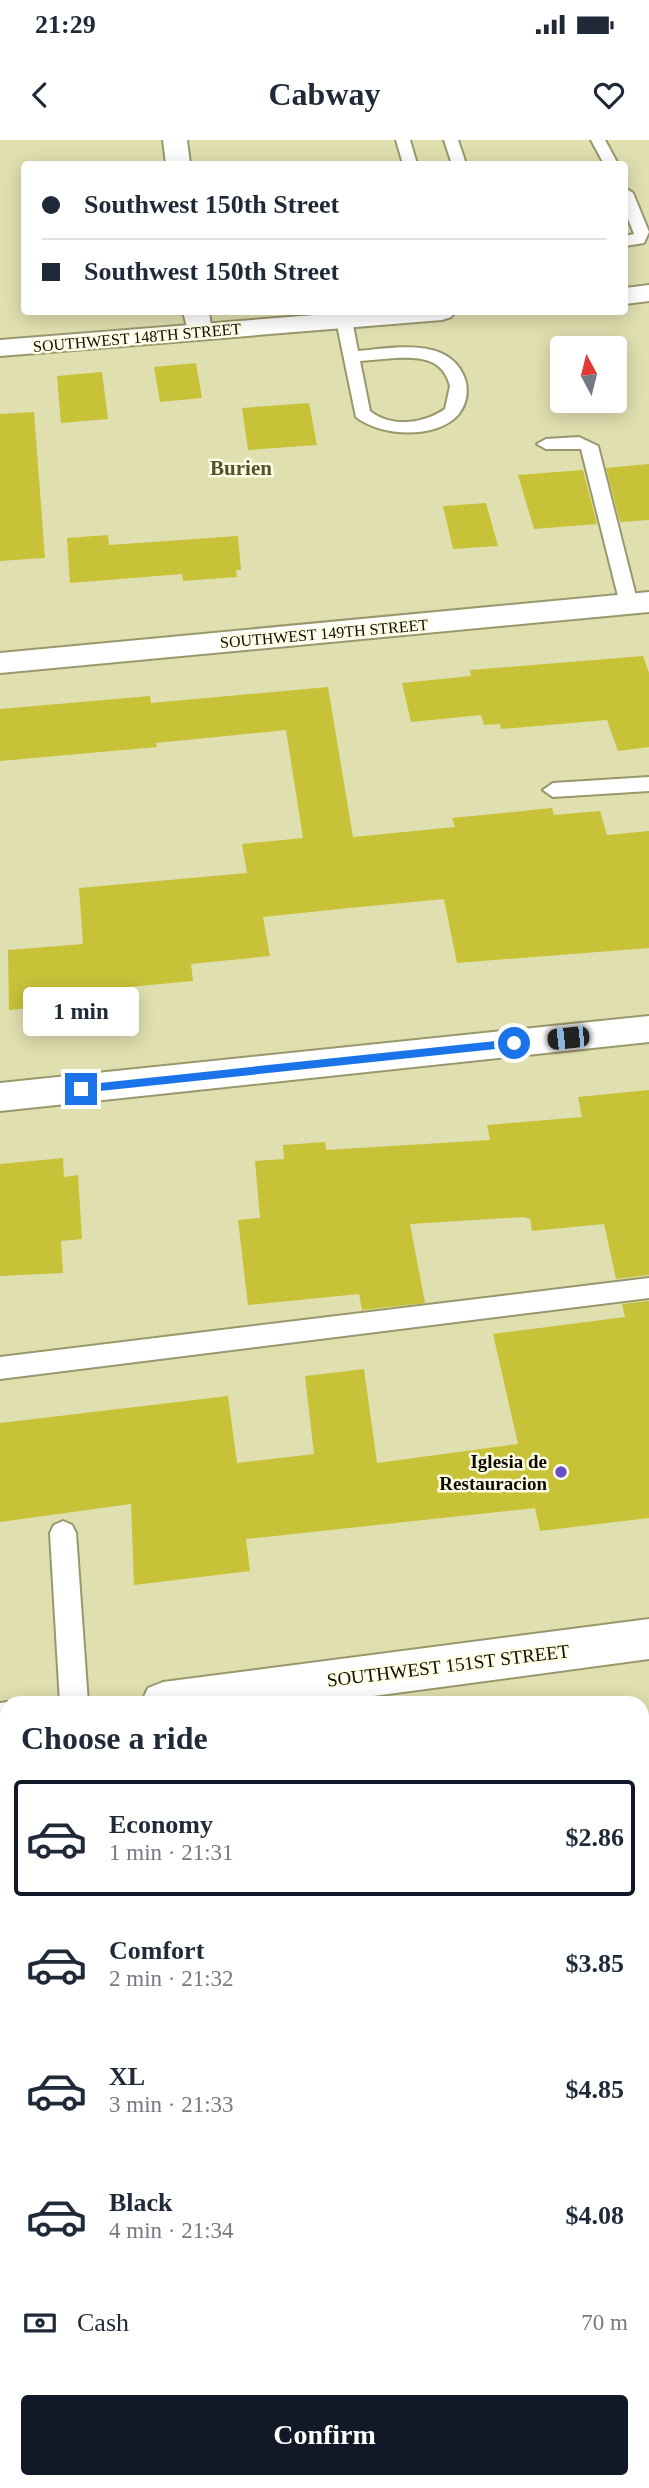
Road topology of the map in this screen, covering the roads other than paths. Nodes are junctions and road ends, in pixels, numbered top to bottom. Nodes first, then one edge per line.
1 (175, 140) edge
2 (403, 140) edge
3 (451, 140) edge
4 (598, 140) edge
5 (178, 161) edge
6 (409, 161) edge
7 (458, 161) edge
8 (609, 161) edge
9 (628, 200) edge
10 (628, 241) edge
11 (649, 293) edge
12 (628, 296) edge
13 (405, 315) edge
14 (344, 320) junction
15 (198, 322) edge
16 (0, 348) edge
17 (351, 357) junction
18 (546, 443) dead end
19 (639, 603) edge
20 (0, 663) edge
21 (649, 784) edge
22 (553, 790) dead end
23 (649, 1029) edge
24 (0, 1097) edge
25 (649, 1288) edge
26 (0, 1368) edge
27 (62, 1533) dead end
28 (649, 1639) edge
29 (346, 1691) edge
30 (74, 1696) edge
31 (270, 1696) edge

1 - 5 street
2 - 6 lane
3 - 7 lane
4 - 8 lane
9 - 10 lane
11 - 12 street
13 - 14 street, SOUTHWEST 148TH STREET
14 - 15 street, SOUTHWEST 148TH STREET
14 - 17 lane
15 - 16 street, SOUTHWEST 148TH STREET
17 - 17 lane
18 - 19 lane
19 - 20 street, SOUTHWEST 149TH STREET
21 - 22 lane
23 - 24 street
25 - 26 lane
27 - 30 lane
28 - 29 street, SOUTHWEST 151ST STREET
29 - 31 street, SOUTHWEST 151ST STREET

